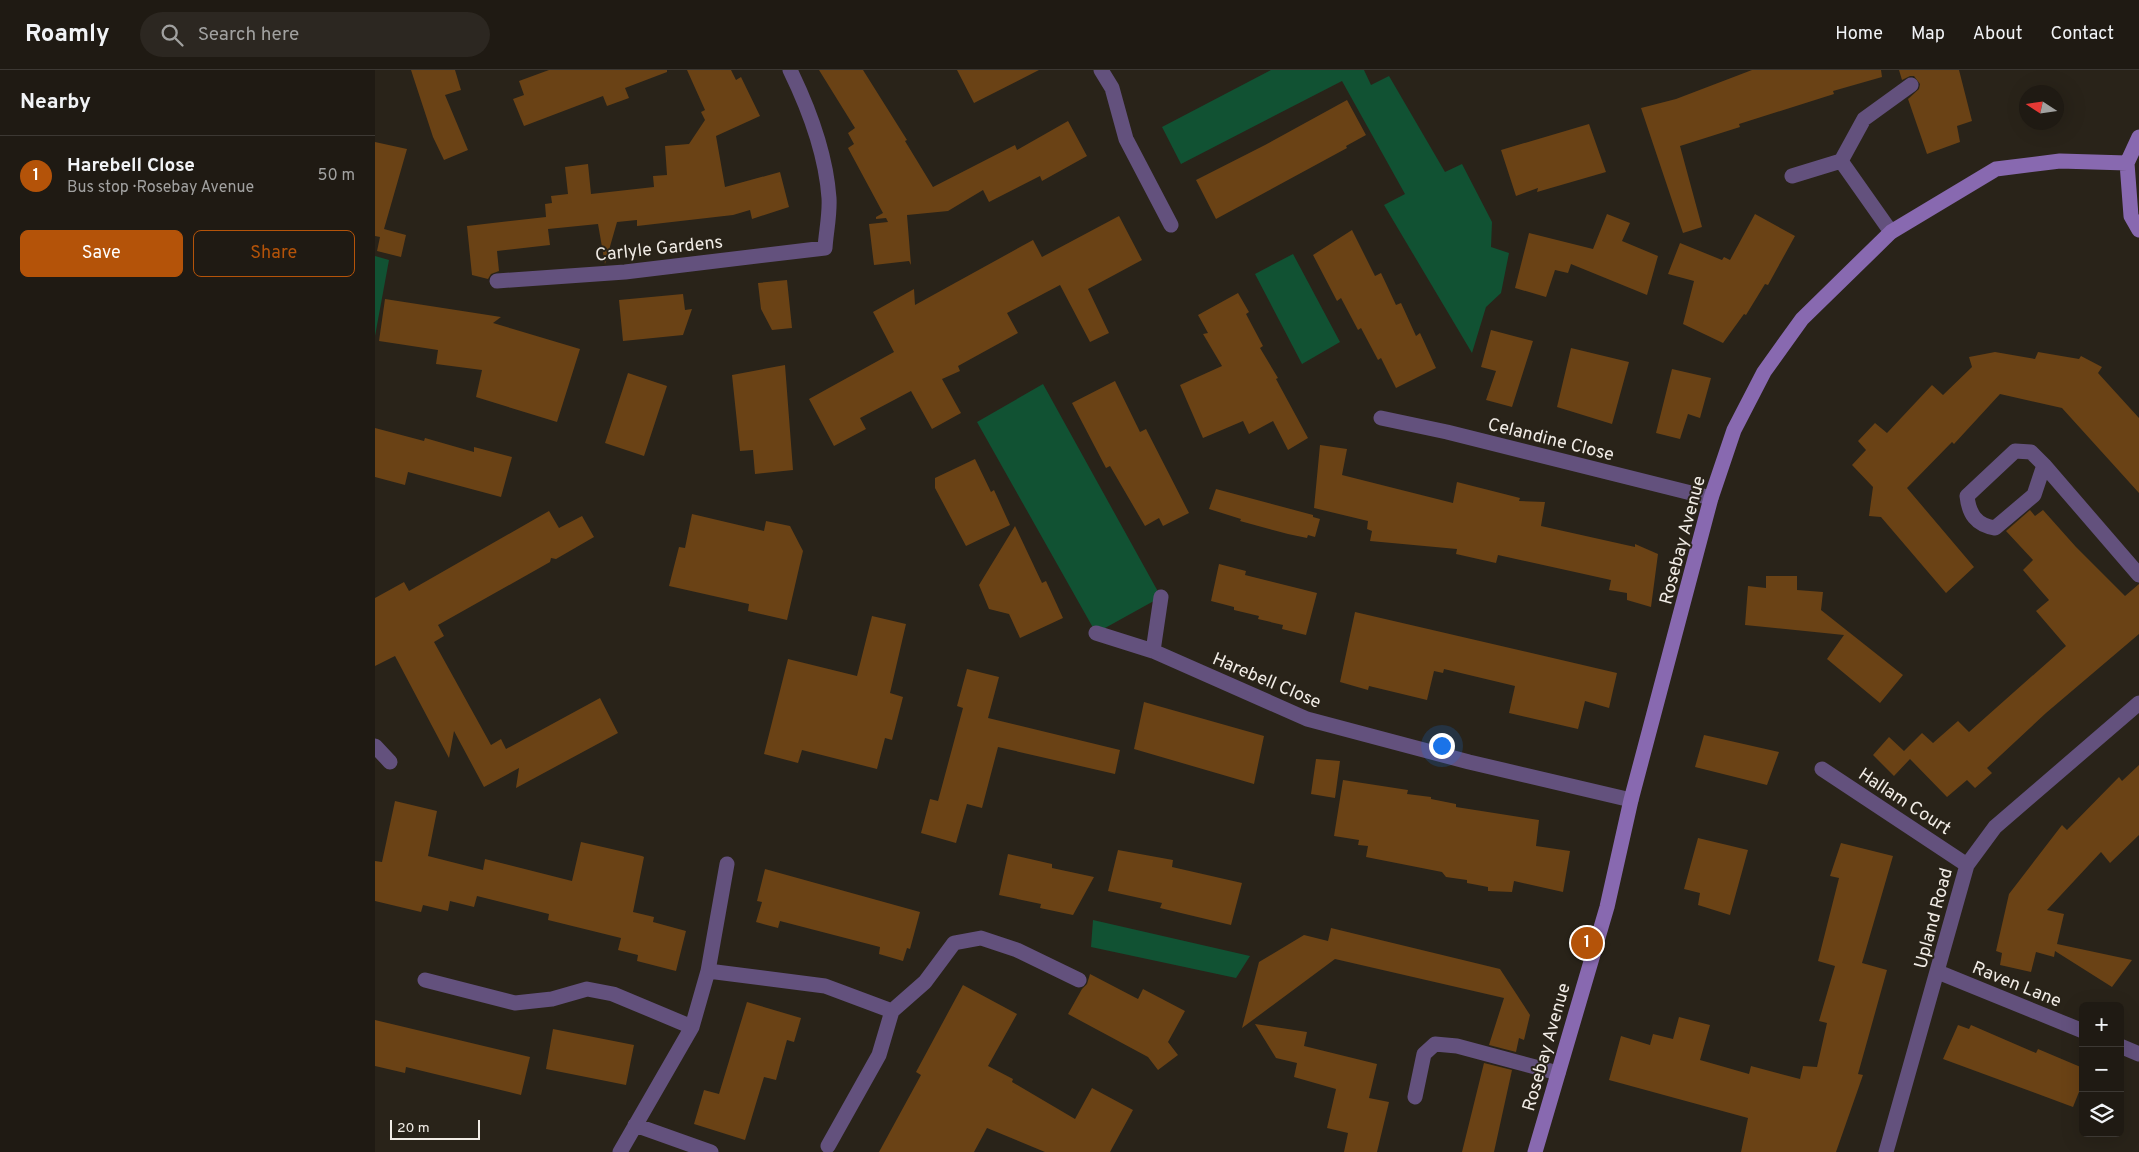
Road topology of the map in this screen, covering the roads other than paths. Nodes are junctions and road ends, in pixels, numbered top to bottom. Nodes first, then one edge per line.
1 (790, 70) edge
2 (1101, 70) edge
3 (1911, 85) dead end
4 (2139, 136) edge
5 (1841, 161) junction
6 (2127, 163) junction
7 (1792, 176) dead end
8 (1171, 226) dead end
9 (2139, 230) edge
10 (1891, 232) junction
11 (497, 281) dead end
12 (1381, 418) dead end
13 (2044, 465) junction
14 (1711, 498) junction
15 (2139, 574) edge
16 (1161, 597) dead end
17 (1096, 633) dead end
18 (1153, 651) junction
19 (2139, 703) edge
20 (375, 746) edge
21 (390, 762) dead end
22 (1822, 769) dead end
23 (1631, 800) junction
24 (727, 864) dead end
25 (1967, 865) junction
26 (708, 971) junction
27 (1938, 972) junction
28 (425, 980) dead end
29 (1079, 980) dead end
30 (892, 1011) junction
31 (692, 1027) junction
32 (2079, 1029) edge
33 (2122, 1047) edge
34 (2139, 1054) edge
35 (1558, 1073) junction
36 (1415, 1097) dead end
37 (635, 1125) junction
38 (828, 1146) dead end
39 (620, 1152) edge
40 (711, 1152) edge
41 (1535, 1152) edge
42 (1886, 1152) edge

1 - 11 street, Carlyle Gardens
2 - 8 street
3 - 5 street
4 - 6 street
5 - 7 street
5 - 10 street
6 - 9 street
6 - 10 street, Rosebay Avenue
10 - 14 street, Rosebay Avenue
12 - 14 street, Celandine Close
13 - 13 street
13 - 15 street
14 - 23 street, Rosebay Avenue
16 - 18 street
17 - 18 street, Harebell Close
18 - 23 street, Harebell Close
19 - 25 street, Upland Road
20 - 21 street
22 - 25 street, Hallam Court
23 - 35 street, Rosebay Avenue
24 - 26 street
25 - 27 street, Upland Road
26 - 30 street
26 - 31 street
27 - 32 street, Raven Lane
27 - 42 street, Upland Road
28 - 31 street
29 - 30 street
30 - 38 street
31 - 37 street
33 - 34 street
35 - 36 street
35 - 41 street, Rosebay Avenue
37 - 39 street
37 - 40 street

